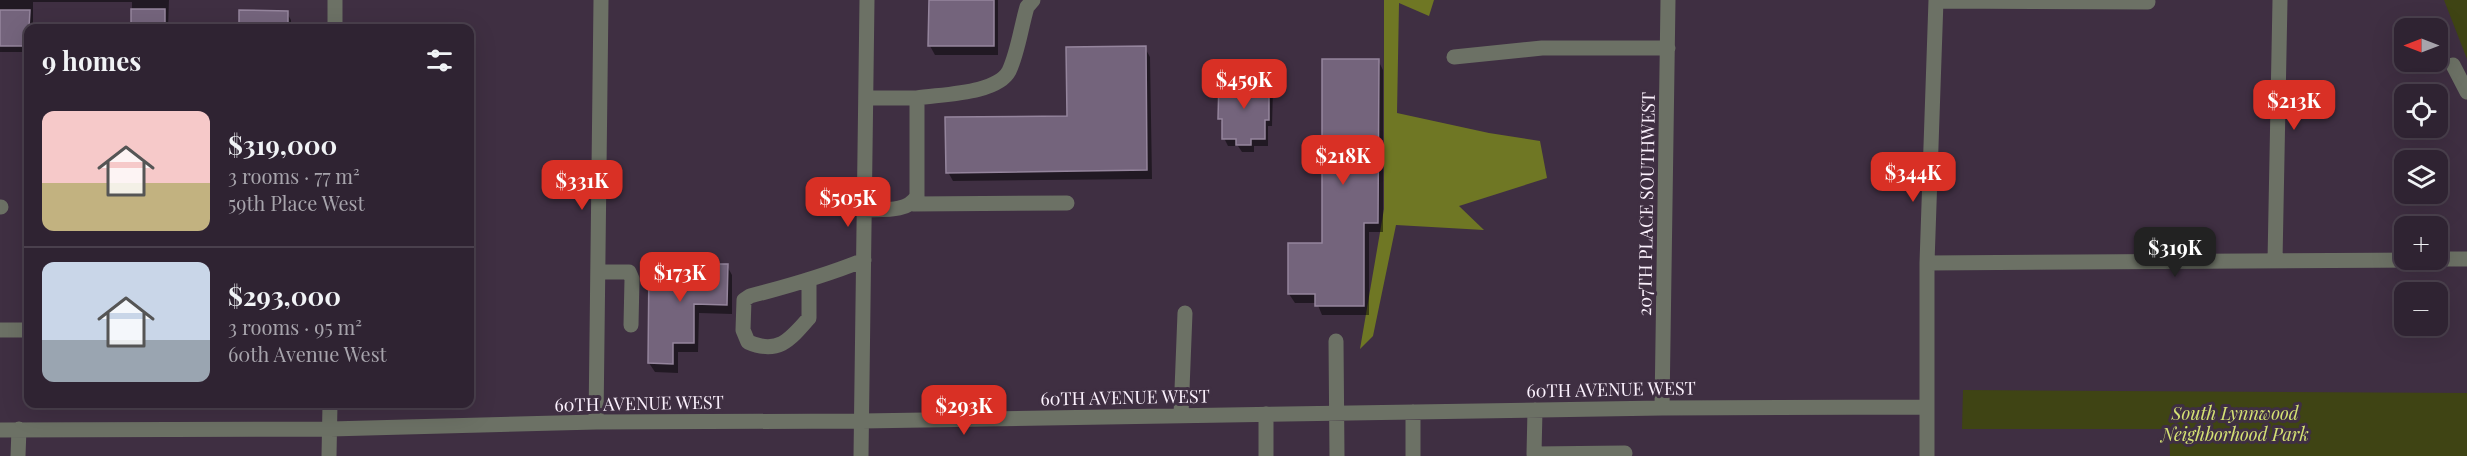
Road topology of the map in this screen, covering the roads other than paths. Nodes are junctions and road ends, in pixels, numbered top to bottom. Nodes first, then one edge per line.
1 (335, 0) edge
2 (601, 0) edge
3 (867, 0) edge
4 (1033, 0) edge
5 (1668, 0) edge
6 (1936, 0) edge
7 (2280, 0) edge
8 (2148, 2) dead end
9 (335, 24) edge
10 (1668, 48) junction
11 (1454, 57) dead end
12 (2452, 65) dead end
13 (2467, 92) edge
14 (866, 98) junction
15 (917, 98) junction
16 (1067, 203) dead end
17 (913, 204) junction
18 (864, 210) junction
19 (2448, 259) edge
20 (2467, 259) edge
21 (864, 260) junction
22 (2394, 260) edge
23 (2275, 261) junction
24 (1927, 264) junction
25 (598, 272) junction
26 (809, 280) junction
27 (1185, 313) dead end
28 (632, 325) dead end
29 (0, 330) edge
30 (24, 330) edge
31 (1336, 341) dead end
32 (1927, 407) junction
33 (330, 408) edge
34 (1662, 408) junction
35 (1534, 410) junction
36 (1413, 412) junction
37 (1337, 413) junction
38 (1266, 414) junction
39 (1181, 416) junction
40 (862, 421) junction
41 (596, 422) junction
42 (19, 429) junction
43 (330, 429) junction
44 (0, 430) edge
45 (1625, 453) dead end
46 (18, 456) edge
47 (329, 456) edge
48 (861, 456) edge
49 (1266, 456) edge
50 (1337, 456) edge
51 (1413, 456) edge
52 (1927, 456) edge

1 - 9 street
2 - 25 street
3 - 14 street
4 - 15 street
5 - 10 street, 207TH PLACE SOUTHWEST
6 - 8 street
6 - 24 street
7 - 23 street
10 - 11 street
10 - 34 street, 207TH PLACE SOUTHWEST
12 - 13 street
14 - 15 street
14 - 18 street
15 - 17 street
16 - 17 street
17 - 18 street
18 - 21 street
19 - 20 street
21 - 26 street
21 - 40 street
22 - 23 street
23 - 24 street
24 - 32 street
25 - 28 street
25 - 41 street
26 - 26 street
27 - 39 street
29 - 30 street
31 - 37 street
32 - 34 street, 60TH AVENUE WEST
32 - 52 street
33 - 43 street
34 - 35 street, 60TH AVENUE WEST
35 - 36 street, 60TH AVENUE WEST
35 - 45 street
36 - 37 street, 60TH AVENUE WEST
36 - 51 street
37 - 38 street, 60TH AVENUE WEST
37 - 50 street
38 - 39 street, 60TH AVENUE WEST
38 - 49 street
39 - 40 street, 60TH AVENUE WEST
40 - 41 street, 60TH AVENUE WEST
40 - 48 street
41 - 43 street, 60TH AVENUE WEST
42 - 43 street, 60TH AVENUE WEST
42 - 44 street, 60TH AVENUE WEST
42 - 46 street
43 - 47 street

